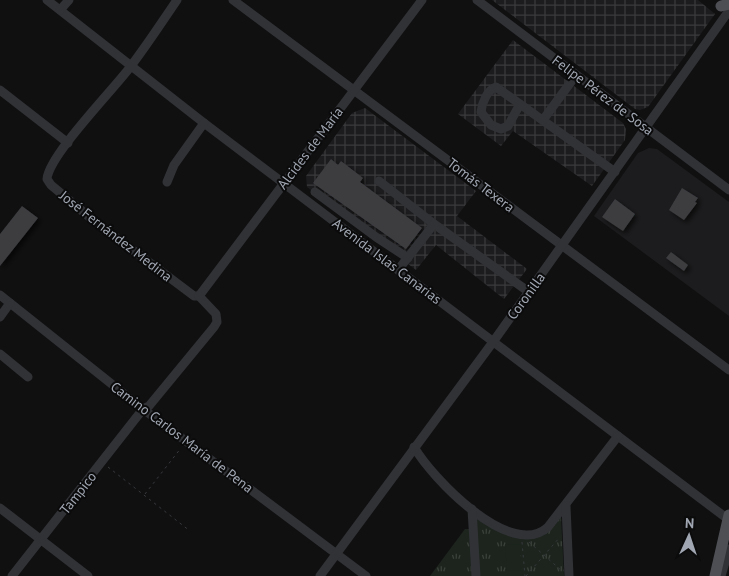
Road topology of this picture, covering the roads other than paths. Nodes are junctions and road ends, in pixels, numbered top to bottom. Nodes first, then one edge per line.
1 (47, 0) edge
2 (69, 0) edge
3 (177, 0) edge
4 (233, 0) edge
5 (422, 0) edge
6 (477, 0) edge
7 (724, 7) edge
8 (60, 10) junction
9 (132, 65) junction
10 (576, 75) junction
11 (0, 90) edge
12 (353, 90) junction
13 (520, 104) junction
14 (543, 120) junction
15 (204, 123) junction
16 (647, 128) junction
17 (68, 143) junction
18 (615, 172) junction
19 (379, 181) dead end
20 (167, 182) dead end
21 (284, 184) junction
22 (729, 190) edge
23 (315, 192) dead end
24 (434, 224) junction
25 (562, 246) junction
26 (408, 258) junction
27 (398, 270) junction
28 (529, 292) junction
29 (0, 296) edge
30 (199, 296) junction
31 (10, 304) junction
32 (0, 317) edge
33 (493, 342) junction
34 (0, 354) edge
35 (729, 370) edge
36 (28, 377) dead end
37 (143, 409) junction
38 (618, 436) junction
39 (414, 447) junction
40 (566, 506) junction
41 (0, 508) edge
42 (472, 509) junction
43 (729, 515) edge
44 (729, 520) edge
45 (41, 540) junction
46 (729, 549) edge
47 (336, 554) junction
48 (12, 576) edge
49 (88, 576) edge
50 (320, 576) edge
51 (366, 576) edge
52 (476, 576) edge
53 (568, 576) edge
54 (714, 576) edge
55 (721, 576) edge

1 - 8 street, Avenida Islas Canarias
2 - 8 street
3 - 9 street, José Fernández Medina
4 - 12 street, Tomás Texera
5 - 12 street, Alcides de María
6 - 10 street, Felipe Pérez de Sosa
7 - 16 street, Coronilla
8 - 9 street, Avenida Islas Canarias
9 - 15 street, Avenida Islas Canarias
9 - 17 street, José Fernández Medina
10 - 14 street
10 - 16 street, Felipe Pérez de Sosa
11 - 17 street
12 - 21 street, Alcides de María
12 - 25 street, Tomás Texera
13 - 13 street
13 - 14 street
14 - 18 street
15 - 20 street
15 - 21 street, Avenida Islas Canarias
16 - 18 street, Coronilla
16 - 22 street, Felipe Pérez de Sosa
17 - 30 street, José Fernández Medina
18 - 25 street, Coronilla
19 - 24 street
21 - 27 street, Avenida Islas Canarias
21 - 30 street, Alcides de María
23 - 26 street
24 - 26 street
24 - 28 street
25 - 28 street, Coronilla
25 - 35 street, Tomás Texera
26 - 27 street
27 - 33 street, Avenida Islas Canarias
28 - 33 street, Coronilla
29 - 31 street, Camino Carlos María de Pena
30 - 37 street, José Fernández Medina
31 - 32 street
31 - 37 street, Camino Carlos María de Pena
33 - 38 street, Avenida Islas Canarias
33 - 39 street, Coronilla
34 - 36 street
37 - 45 street, Tampico
37 - 47 street, Camino Carlos María de Pena
38 - 40 street
38 - 44 street, Avenida Islas Canarias
39 - 42 street
39 - 47 street, Coronilla
40 - 42 street
40 - 53 street
41 - 45 street
42 - 52 street
43 - 44 main road
44 - 54 main road
45 - 48 street, Tampico
45 - 49 street
46 - 55 street
47 - 50 street, Coronilla
47 - 51 street, Camino Carlos María de Pena

